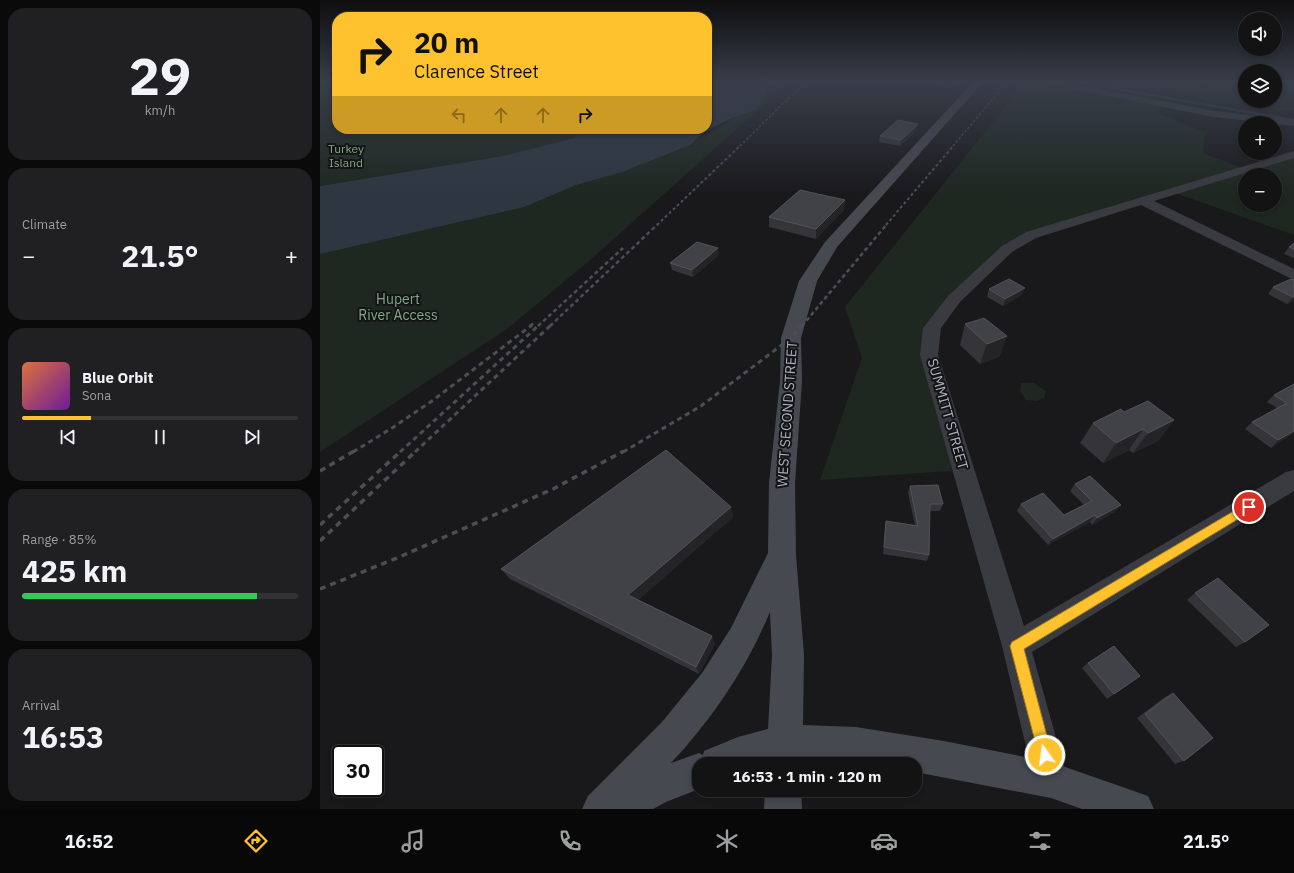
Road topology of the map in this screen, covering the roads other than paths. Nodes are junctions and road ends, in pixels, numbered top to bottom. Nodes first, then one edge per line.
1 (944, 120) edge
2 (1265, 120) edge
3 (1294, 123) edge
4 (1294, 154) edge
5 (1143, 200) junction
6 (1294, 275) edge
7 (1294, 479) edge
8 (782, 555) junction
9 (1016, 646) junction
10 (784, 753) edge
11 (733, 757) edge
12 (692, 774) edge
13 (1051, 780) junction
14 (783, 797) edge
15 (601, 809) edge
16 (616, 809) edge
17 (783, 809) edge
18 (1135, 809) edge

1 - 8 main road, WEST SECOND STREET
2 - 3 street
4 - 5 street, SUMMITT STREET
5 - 6 street
5 - 9 street, SUMMITT STREET
7 - 9 street
8 - 10 main road, WEST SECOND STREET
8 - 15 main road
9 - 13 street, SUMMITT STREET
10 - 11 main road
10 - 13 main road
12 - 16 main road
13 - 18 main road
14 - 17 main road

